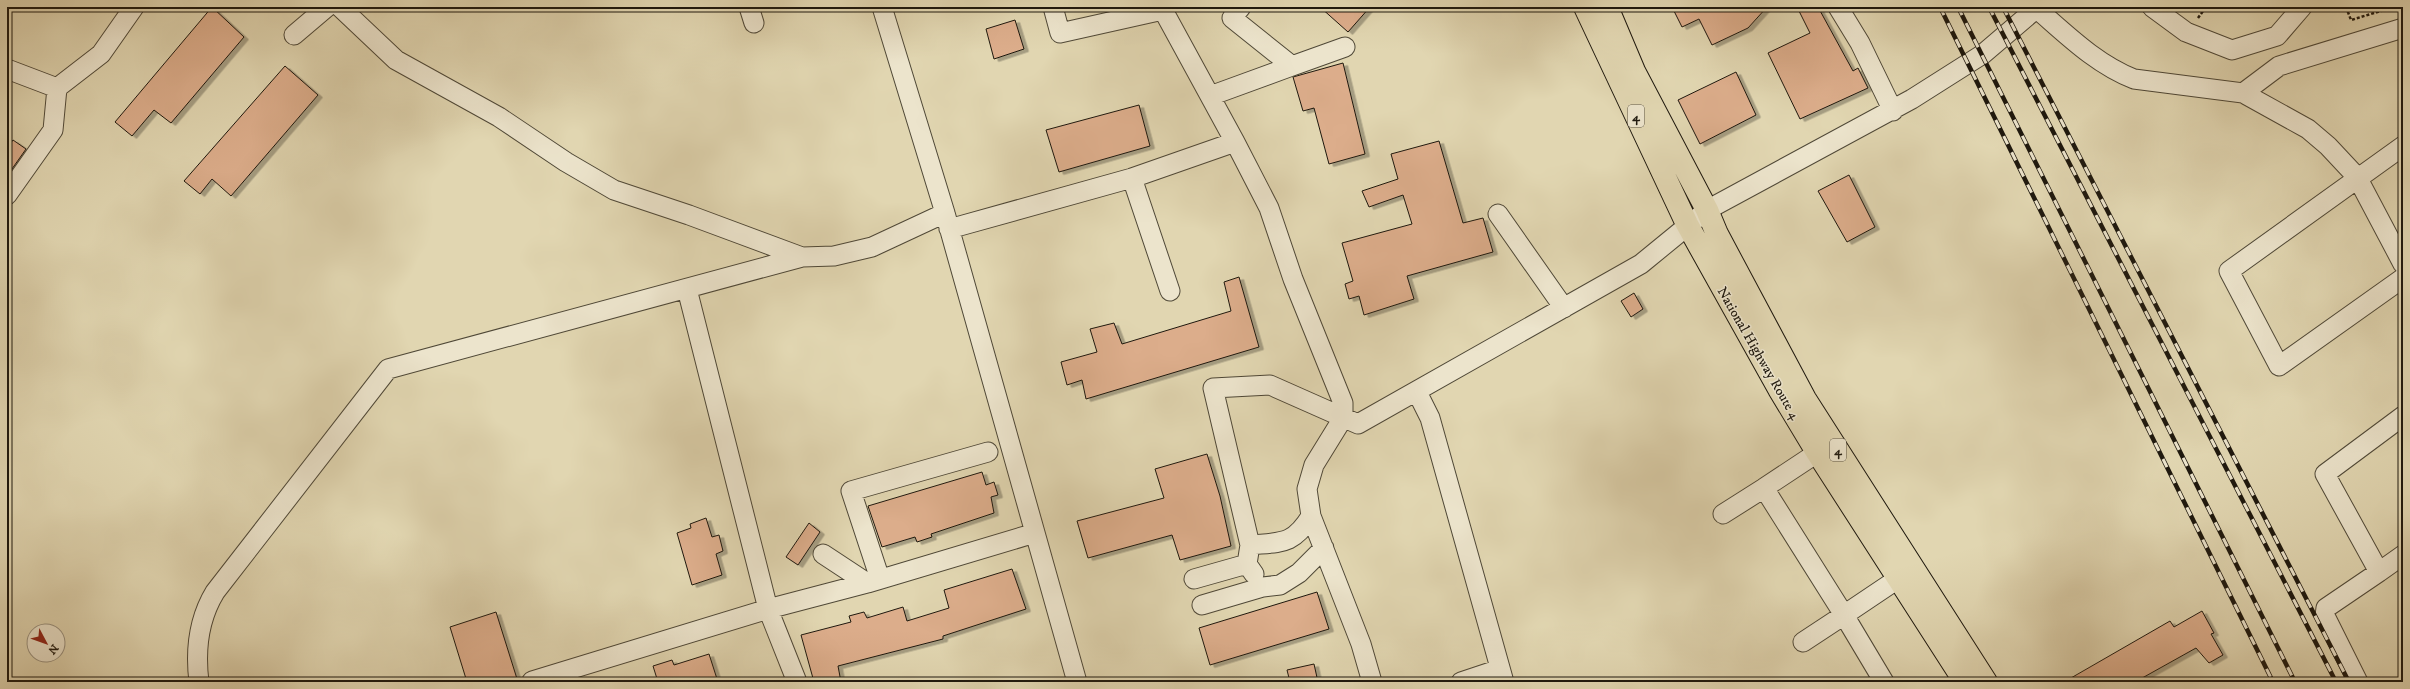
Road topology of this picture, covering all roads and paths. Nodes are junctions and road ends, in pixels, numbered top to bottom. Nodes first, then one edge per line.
1 (134, 7) edge
2 (327, 7) edge
3 (340, 7) edge
4 (882, 7) edge
5 (1052, 7) edge
6 (1241, 7) edge
7 (1585, 7) edge
8 (1607, 7) edge
9 (1838, 7) edge
10 (2152, 7) edge
11 (2302, 7) edge
12 (2346, 7) edge
13 (2394, 7) edge
14 (2037, 8) edge
15 (2403, 28) edge
16 (294, 35) dead end
17 (1345, 47) dead end
18 (1292, 66) junction
19 (7, 69) edge
20 (63, 85) junction
21 (2243, 93) junction
22 (1210, 96) junction
23 (1893, 111) junction
24 (1235, 142) junction
25 (2403, 146) edge
26 (2357, 177) junction
27 (1132, 178) junction
28 (7, 195) edge
29 (1707, 210) junction
30 (1498, 214) dead end
31 (947, 221) junction
32 (1687, 224) junction
33 (802, 257) junction
34 (2403, 264) edge
35 (2403, 278) edge
36 (687, 289) junction
37 (1170, 291) dead end
38 (1564, 308) junction
39 (1417, 392) junction
40 (2403, 416) edge
41 (1343, 418) junction
42 (1825, 447) junction
43 (988, 452) dead end
44 (1764, 488) junction
45 (1722, 514) dead end
46 (1311, 516) junction
47 (1035, 533) junction
48 (1250, 545) junction
49 (1324, 548) junction
50 (823, 554) dead end
51 (2403, 555) edge
52 (1247, 564) junction
53 (2379, 572) junction
54 (1906, 573) junction
55 (1194, 579) dead end
56 (873, 581) junction
57 (1263, 587) junction
58 (1202, 605) dead end
59 (768, 609) junction
60 (1844, 615) junction
61 (1804, 642) dead end
62 (1502, 675) edge
63 (545, 679) edge
64 (199, 682) edge
65 (797, 682) edge
66 (1077, 682) edge
67 (1372, 682) edge
68 (1461, 682) edge
69 (1884, 682) edge
70 (1965, 682) edge
71 (1986, 682) edge
72 (2358, 682) edge

1 - 20 street
2 - 16 street
3 - 33 street
4 - 31 street
5 - 22 street
6 - 18 street
7 - 32 highway, National Highway Route 4 / 4
8 - 29 highway, National Highway Route 4 / 4
9 - 23 street
10 - 11 street
12 - 13 path
14 - 21 street
14 - 23 street
15 - 21 street
17 - 18 street
18 - 22 street
19 - 20 street
20 - 28 street
21 - 26 street
22 - 24 street
23 - 29 street
24 - 27 street
24 - 41 street
25 - 26 street
26 - 34 street
26 - 35 street
27 - 31 street
27 - 37 street
29 - 32 street
29 - 42 highway, National Highway Route 4 / 4
30 - 38 street
31 - 33 street
31 - 47 street
32 - 38 street
32 - 42 highway, National Highway Route 4 / 4
33 - 36 street
36 - 59 street
36 - 64 street
38 - 39 street
39 - 41 street
39 - 62 street
40 - 53 street
41 - 46 street
41 - 48 street
42 - 44 street
42 - 54 highway, National Highway Route 4 / 4
43 - 56 street
44 - 45 street
44 - 60 street
46 - 48 street
46 - 49 street
47 - 56 street
47 - 66 street
48 - 52 street
49 - 57 street
49 - 67 street
50 - 56 street
51 - 53 street
52 - 55 street
52 - 57 street
53 - 72 street
54 - 60 street
54 - 70 highway, National Highway Route 4 / 4
54 - 71 highway, National Highway Route 4 / 4
56 - 59 street
57 - 58 street
59 - 63 street
59 - 65 street
60 - 61 street
60 - 69 street
62 - 68 street

